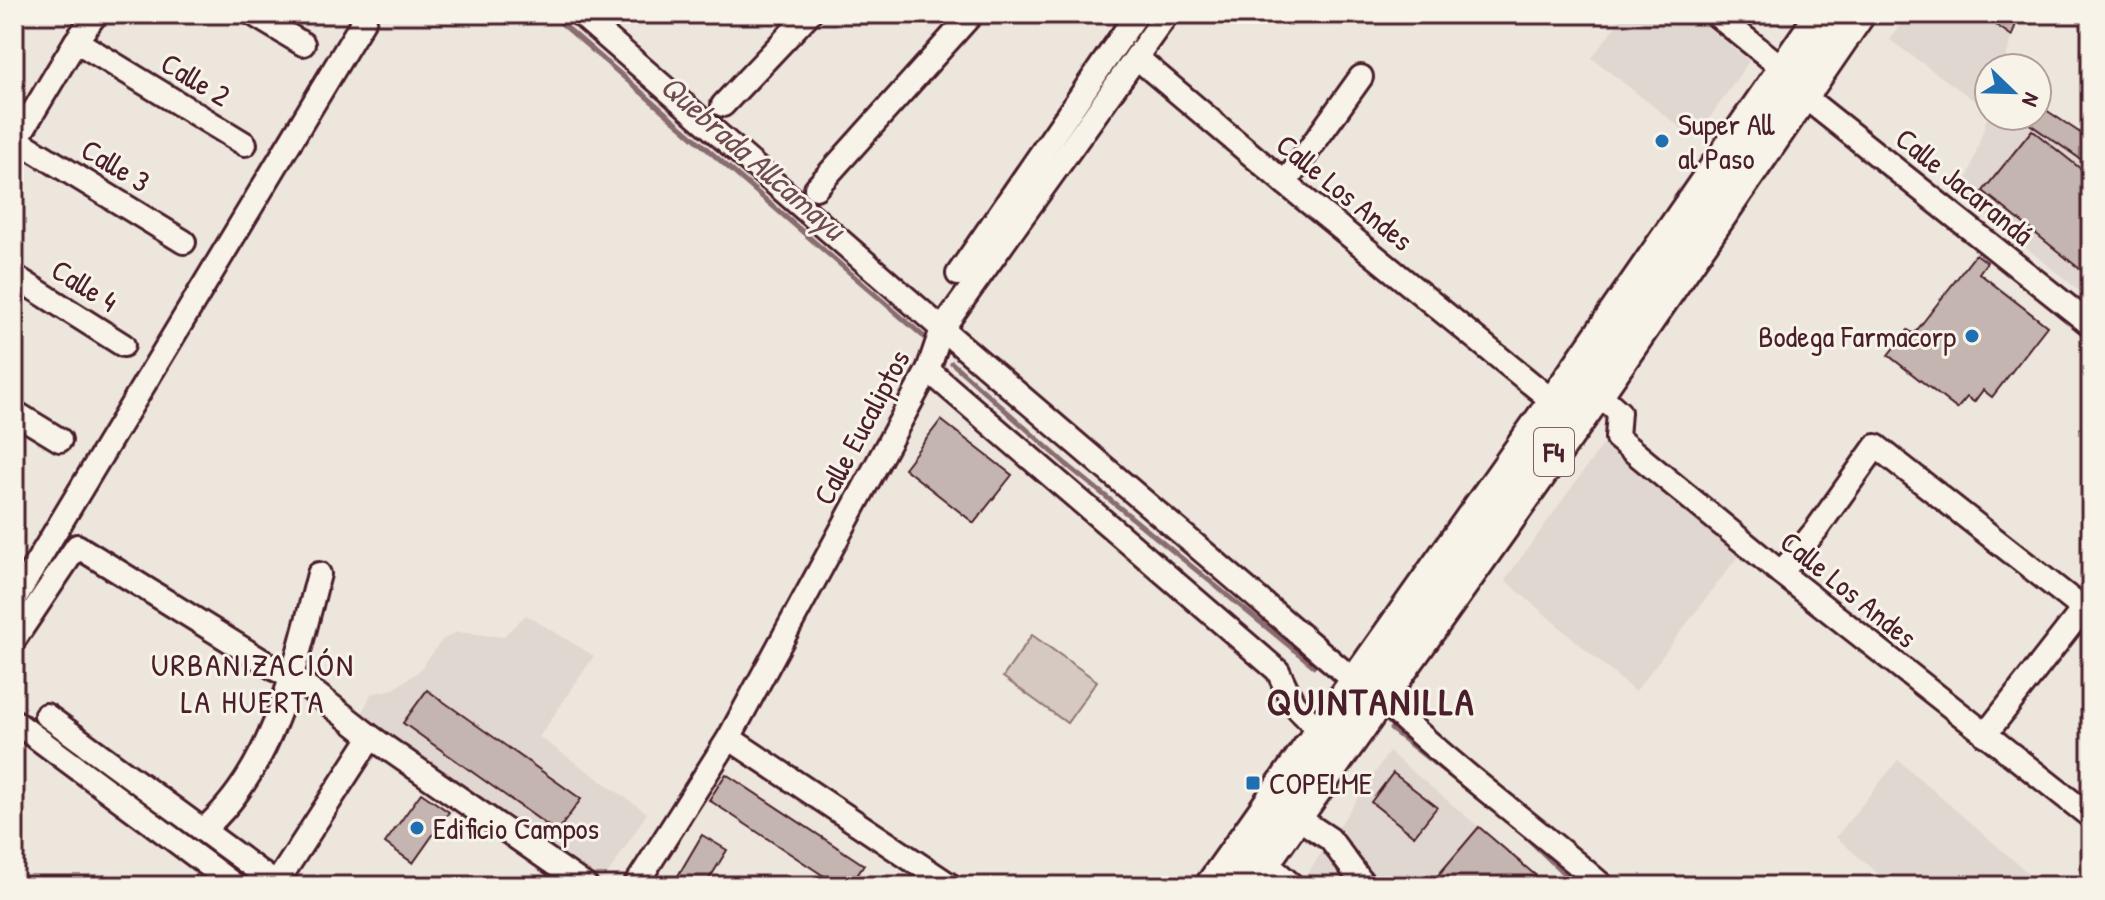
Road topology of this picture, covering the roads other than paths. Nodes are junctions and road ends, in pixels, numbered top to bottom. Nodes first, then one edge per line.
1 (96, 14) edge
2 (253, 14) edge
3 (580, 14) edge
4 (809, 14) edge
5 (972, 14) edge
6 (1137, 14) edge
7 (1167, 14) edge
8 (1715, 14) edge
9 (1824, 14) edge
10 (1857, 14) edge
11 (365, 18) dead end
12 (76, 41) junction
13 (303, 44) dead end
14 (1136, 57) junction
15 (1361, 77) dead end
16 (1793, 82) junction
17 (723, 105) dead end
18 (15, 142) edge
19 (245, 144) dead end
20 (1285, 183) junction
21 (816, 188) dead end
22 (184, 242) dead end
23 (958, 274) dead end
24 (14, 276) edge
25 (2091, 325) edge
26 (942, 329) junction
27 (123, 345) dead end
28 (928, 370) junction
29 (1597, 392) junction
30 (1555, 403) junction
31 (14, 412) edge
32 (60, 440) dead end
33 (1781, 573) junction
34 (319, 574) dead end
35 (14, 600) edge
36 (2088, 608) edge
37 (14, 640) edge
38 (292, 675) junction
39 (1368, 689) junction
40 (46, 715) dead end
41 (14, 721) edge
42 (1320, 732) junction
43 (1985, 735) junction
44 (371, 737) junction
45 (729, 738) junction
46 (1295, 816) junction
47 (2091, 817) edge
48 (203, 830) junction
49 (1254, 873) edge
50 (278, 885) edge
51 (236, 886) edge
52 (586, 886) edge
53 (635, 886) edge
54 (951, 886) edge
55 (1213, 886) edge
56 (1293, 886) edge
57 (1365, 886) edge
58 (1603, 886) edge

1 - 12 street
2 - 13 street
3 - 26 street
4 - 17 street
5 - 21 street
6 - 23 street
7 - 14 street, Calle Eucaliptos
8 - 16 street, Calle Jacarandá
9 - 16 highway, F4
10 - 16 highway, F4
11 - 35 street
12 - 18 street
12 - 19 street, Calle 2
14 - 20 street, Calle Los Andes
14 - 26 street, Calle Eucaliptos
15 - 20 street
16 - 25 street, Calle Jacarandá
16 - 29 highway, F4
16 - 30 highway, F4
18 - 22 street, Calle 3
20 - 30 street, Calle Los Andes
24 - 27 street, Calle 4
26 - 28 street, Calle Eucaliptos
26 - 39 street
28 - 42 street
28 - 45 street, Calle Eucaliptos
29 - 33 street, Calle Los Andes
29 - 39 highway, F4
30 - 39 highway, F4
31 - 32 street
33 - 36 street
33 - 43 street, Calle Los Andes
34 - 38 street
36 - 43 street
37 - 38 street
38 - 44 street
38 - 48 street
39 - 42 highway, F4
39 - 46 highway, F4
39 - 58 street
40 - 48 street
41 - 51 street
42 - 55 highway, F4
43 - 47 street, Calle Los Andes
44 - 50 street
44 - 52 street
45 - 53 street, Calle Eucaliptos
45 - 54 street
46 - 49 highway, F4
46 - 57 street
48 - 50 street
49 - 56 street

